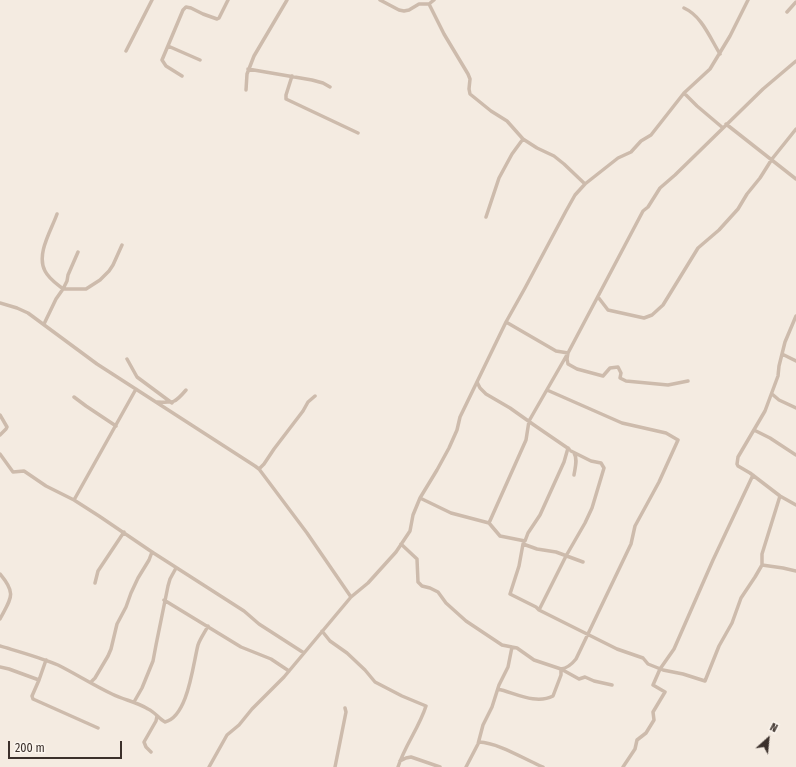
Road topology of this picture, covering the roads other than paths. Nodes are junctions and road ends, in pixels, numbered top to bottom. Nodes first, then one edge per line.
1 (152, 0) edge
2 (228, 0) edge
3 (287, 0) edge
4 (380, 0) edge
5 (434, 0) edge
6 (748, 0) edge
7 (796, 2) edge
8 (429, 4) junction
9 (684, 8) dead end
10 (786, 12) dead end
11 (168, 46) junction
12 (126, 51) dead end
13 (720, 54) junction
14 (200, 60) dead end
15 (796, 61) edge
16 (248, 69) junction
17 (182, 76) dead end
18 (292, 76) junction
19 (330, 87) dead end
20 (246, 90) dead end
21 (684, 93) junction
22 (725, 126) junction
23 (796, 129) edge
24 (358, 134) dead end
25 (523, 139) junction
26 (772, 159) junction
27 (796, 179) edge
28 (585, 184) junction
29 (57, 214) dead end
30 (486, 218) dead end
31 (122, 245) dead end
32 (78, 252) dead end
33 (63, 289) junction
34 (598, 297) junction
35 (0, 303) edge
36 (796, 316) edge
37 (506, 322) junction
38 (44, 324) junction
39 (568, 353) junction
40 (782, 354) junction
41 (127, 359) dead end
42 (796, 361) edge
43 (688, 381) dead end
44 (477, 382) junction
45 (480, 388) junction
46 (136, 389) junction
47 (474, 389) junction
48 (186, 390) dead end
49 (547, 390) junction
50 (772, 394) junction
51 (315, 396) dead end
52 (74, 397) dead end
53 (156, 402) junction
54 (172, 403) junction
55 (796, 408) edge
56 (0, 415) edge
57 (529, 421) junction
58 (116, 426) junction
59 (754, 430) junction
60 (0, 435) edge
61 (570, 450) junction
62 (0, 454) edge
63 (796, 455) edge
64 (259, 469) junction
65 (574, 475) dead end
66 (753, 475) junction
67 (780, 496) junction
68 (420, 498) junction
69 (74, 500) junction
70 (796, 505) edge
71 (489, 523) junction
72 (124, 532) junction
73 (524, 543) junction
74 (401, 544) junction
75 (152, 552) junction
76 (566, 556) junction
77 (583, 562) dead end
78 (762, 565) junction
79 (176, 568) junction
80 (796, 571) edge
81 (0, 574) edge
82 (95, 583) dead end
83 (351, 596) junction
84 (164, 600) junction
85 (539, 610) junction
86 (0, 619) edge
87 (208, 626) junction
88 (322, 631) junction
89 (587, 634) junction
90 (0, 646) edge
91 (512, 647) junction
92 (304, 653) junction
93 (46, 660) junction
94 (0, 667) edge
95 (561, 669) junction
96 (660, 669) junction
97 (289, 671) junction
98 (39, 680) junction
99 (91, 682) junction
100 (612, 685) dead end
101 (498, 689) junction
102 (134, 702) junction
103 (346, 708) dead end
104 (157, 716) junction
105 (162, 720) junction
106 (156, 721) junction
107 (98, 728) dead end
108 (478, 742) junction
109 (151, 752) dead end
110 (400, 761) junction
111 (209, 767) edge
112 (335, 767) edge
113 (398, 767) edge
114 (440, 767) edge
115 (466, 767) edge
116 (543, 767) edge
117 (623, 767) edge

1 - 12 street
2 - 11 street
3 - 16 street
4 - 8 street
5 - 8 street
6 - 13 street
7 - 10 street
8 - 25 street
9 - 13 street
11 - 14 street
11 - 17 street
13 - 21 street
15 - 22 street
16 - 18 street
16 - 20 street
18 - 19 street
18 - 24 street
21 - 22 street
21 - 28 street
22 - 26 street
22 - 34 street
23 - 26 street
25 - 28 street
25 - 30 street
26 - 27 street
26 - 34 street
28 - 37 street
29 - 33 street
31 - 33 street
32 - 33 street
33 - 38 street
34 - 39 street
35 - 38 street
36 - 40 street
37 - 39 street
37 - 44 street
38 - 46 street
39 - 43 street
39 - 49 street
40 - 42 street
40 - 50 street
41 - 54 street
44 - 45 street
44 - 47 street
45 - 47 street
45 - 57 street
46 - 53 street
46 - 58 street
47 - 68 street
48 - 54 street
49 - 57 street
49 - 89 street
50 - 55 street
50 - 59 street
51 - 64 street
52 - 58 street
53 - 54 street
53 - 64 street
56 - 60 street
57 - 61 street
57 - 71 street
58 - 69 street
59 - 63 street
59 - 66 street
61 - 65 street
61 - 73 street
61 - 76 street
62 - 69 street
64 - 83 street
66 - 67 street
66 - 96 street
67 - 70 street
67 - 78 street
68 - 71 street
68 - 74 street
69 - 72 street
71 - 73 street
72 - 75 street
72 - 82 street
73 - 76 street
73 - 85 street
74 - 83 street
74 - 91 street
75 - 79 street
75 - 99 street
76 - 77 street
76 - 85 street
78 - 80 street
78 - 96 street
79 - 84 street
79 - 92 street
81 - 86 street
83 - 88 street
84 - 87 street
84 - 102 street
85 - 89 street
87 - 97 street
87 - 105 street
88 - 92 street
88 - 110 street
89 - 95 street
89 - 96 street
90 - 93 street
91 - 95 street
91 - 101 street
92 - 97 street
93 - 98 street
93 - 99 street
94 - 98 street
95 - 100 street
95 - 101 street
96 - 117 street
97 - 111 street
98 - 107 street
99 - 102 street
101 - 108 street
102 - 104 street
103 - 112 street
104 - 105 street
104 - 106 street
105 - 106 street
106 - 109 street
108 - 115 street
108 - 116 street
110 - 113 street
110 - 114 street

